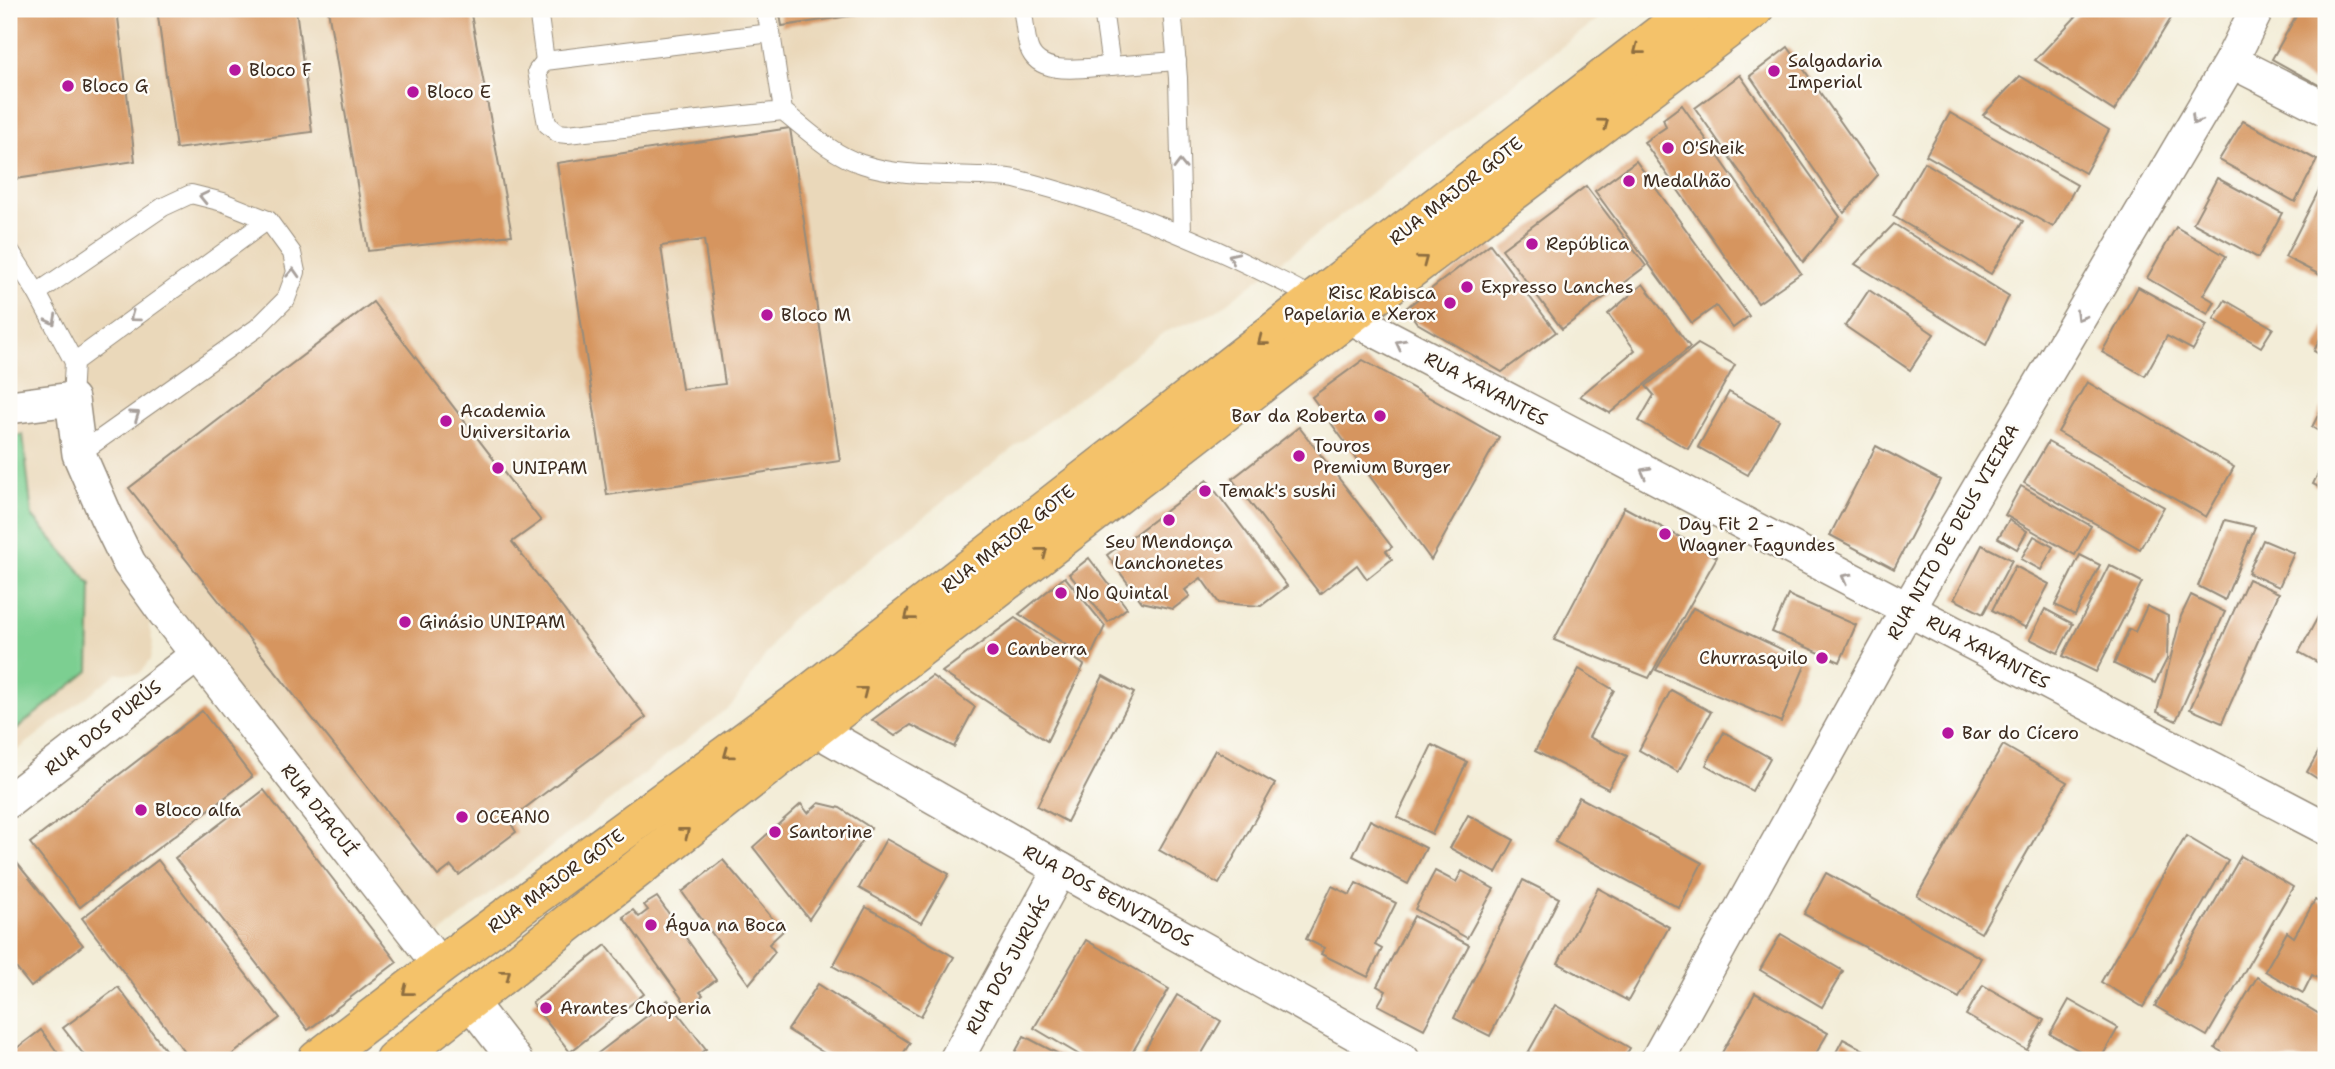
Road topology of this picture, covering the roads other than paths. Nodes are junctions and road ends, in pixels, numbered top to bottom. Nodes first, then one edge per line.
1 (538, 9) edge
2 (765, 9) edge
3 (1022, 9) edge
4 (1103, 9) edge
5 (1172, 9) edge
6 (1693, 9) edge
7 (1754, 9) edge
8 (2257, 9) edge
9 (771, 33) junction
10 (545, 61) junction
11 (1177, 61) junction
12 (2231, 61) junction
13 (1111, 66) junction
14 (2326, 109) edge
15 (783, 111) junction
16 (268, 220) junction
17 (1182, 233) junction
18 (9, 249) edge
19 (37, 293) junction
20 (1332, 307) junction
21 (74, 362) junction
22 (72, 398) junction
23 (9, 407) edge
24 (79, 454) junction
25 (1907, 610) junction
26 (197, 655) junction
27 (814, 729) junction
28 (9, 801) edge
29 (2326, 828) edge
30 (1060, 869) junction
31 (440, 966) junction
32 (470, 1002) junction
33 (317, 1060) edge
34 (394, 1060) edge
35 (514, 1060) edge
36 (956, 1060) edge
37 (1403, 1060) edge
38 (1657, 1060) edge

1 - 10 lane
2 - 9 lane
3 - 13 lane
4 - 13 lane
5 - 11 lane
6 -> 20 main road, RUA MAJOR GOTE
20 -> 7 main road, RUA MAJOR GOTE
8 - 12 street, RUA NITO DE DEUS VIEIRA
9 - 10 lane
9 - 15 lane
10 - 15 lane
11 - 13 lane
17 -> 11 lane
12 - 14 street
12 -> 25 street, RUA NITO DE DEUS VIEIRA
15 - 17 lane
16 -> 19 lane
16 -> 21 lane
24 -> 16 lane
20 -> 17 lane
18 - 19 lane
19 -> 21 lane
25 -> 20 street, RUA XAVANTES
27 -> 20 main road, RUA MAJOR GOTE
20 -> 31 main road, RUA MAJOR GOTE
21 - 22 lane
22 - 23 street
22 - 24 street, RUA DIACUÍ
24 - 26 street, RUA DIACUÍ
25 - 29 street, RUA XAVANTES
25 - 38 street, RUA NITO DE DEUS VIEIRA
26 - 28 street, RUA DOS PURÚS
26 - 31 street, RUA DIACUÍ
27 - 30 street, RUA DOS BENVINDOS
32 -> 27 main road, RUA MAJOR GOTE
30 - 36 street, RUA DOS JURUÁS
30 - 37 street, RUA DOS BENVINDOS
31 -> 33 main road, RUA MAJOR GOTE
32 - 34 main road, RUA MAJOR GOTE
32 - 35 street

